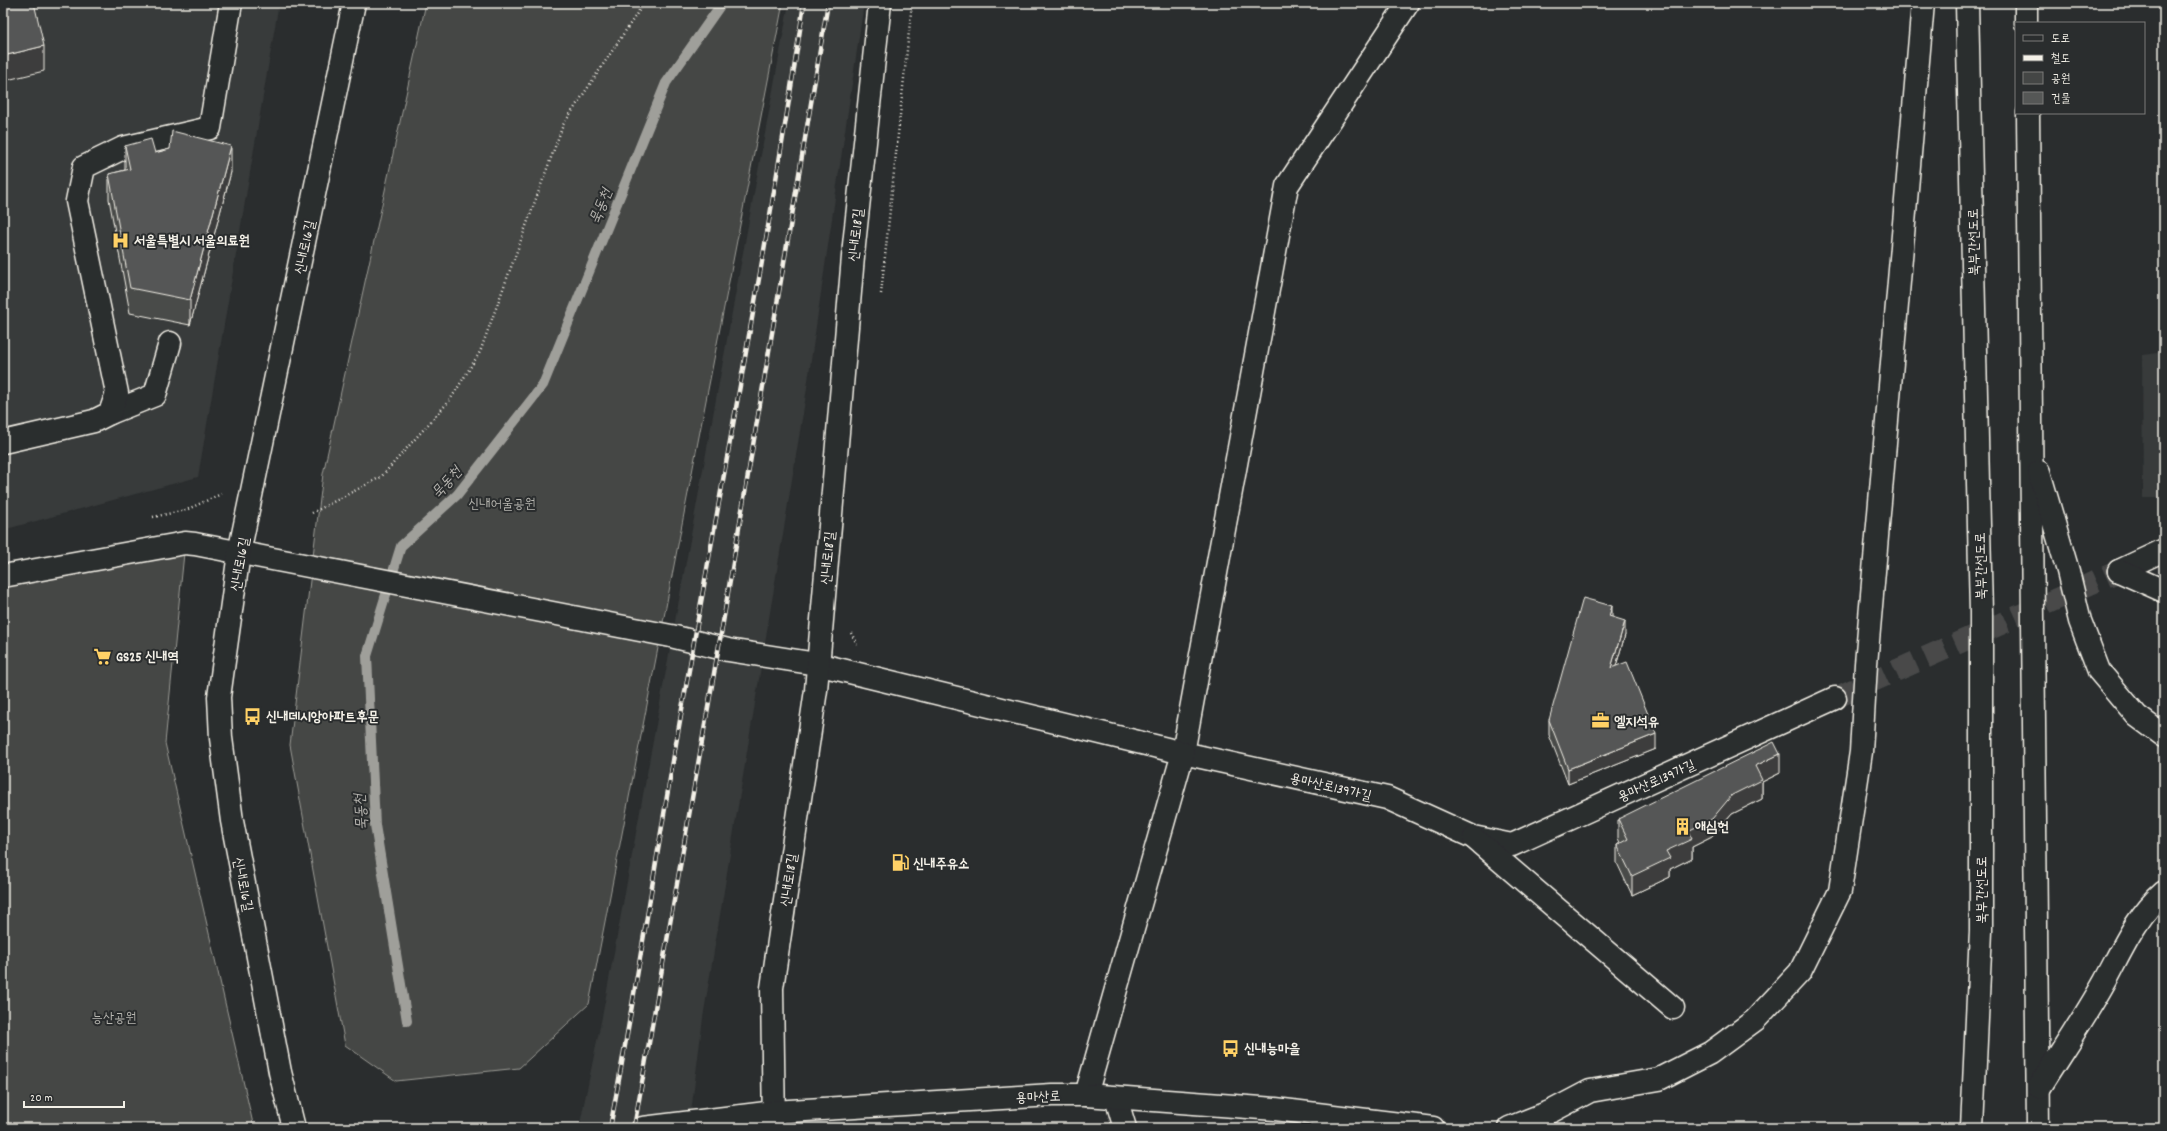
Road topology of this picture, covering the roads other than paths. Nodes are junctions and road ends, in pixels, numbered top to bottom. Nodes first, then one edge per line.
1 (231, 3) edge
2 (354, 3) edge
3 (880, 3) edge
4 (1408, 3) edge
5 (1923, 3) edge
6 (1967, 3) edge
7 (2026, 3) edge
8 (2026, 22) edge
9 (2028, 114) edge
10 (170, 343) dead end
11 (110, 413) junction
12 (3, 442) edge
13 (2031, 447) junction
14 (2164, 550) edge
15 (239, 553) junction
16 (3, 576) edge
17 (2164, 591) edge
18 (817, 664) junction
19 (1835, 698) tunnel mouth
20 (2164, 736) edge
21 (1183, 753) junction
22 (1473, 837) junction
23 (2164, 892) edge
24 (1672, 1008) dead end
25 (2039, 1087) junction
26 (1086, 1095) junction
27 (1116, 1098) junction
28 (773, 1120) edge
29 (294, 1128) edge
30 (643, 1128) edge
31 (1125, 1128) edge
32 (1433, 1128) edge
33 (1509, 1128) edge
34 (1972, 1128) edge
35 (2038, 1128) edge

1 - 11 main road
2 - 15 main road, 신내로16길
3 - 18 main road, 신내로18길
4 - 21 main road
5 - 33 main road
6 - 34 main road, 북부간선도로
7 - 8 main road
9 - 13 main road
10 - 11 main road
11 - 12 main road
13 - 20 main road
13 - 25 main road
14 - 17 main road
15 - 16 main road, 용마산로139가길
15 - 18 main road, 용마산로139가길
15 - 29 main road, 신내로16길
18 - 21 main road, 용마산로139가길
18 - 28 main road, 신내로18길
19 - 22 main road, 용마산로139가길
21 - 22 main road, 용마산로139가길
21 - 26 main road
22 - 24 main road, 용마산로139가길
23 - 25 main road
25 - 35 main road
26 - 27 main road, 용마산로
26 - 28 main road, 용마산로
27 - 31 main road
27 - 32 main road, 용마산로
28 - 30 main road, 용마산로

